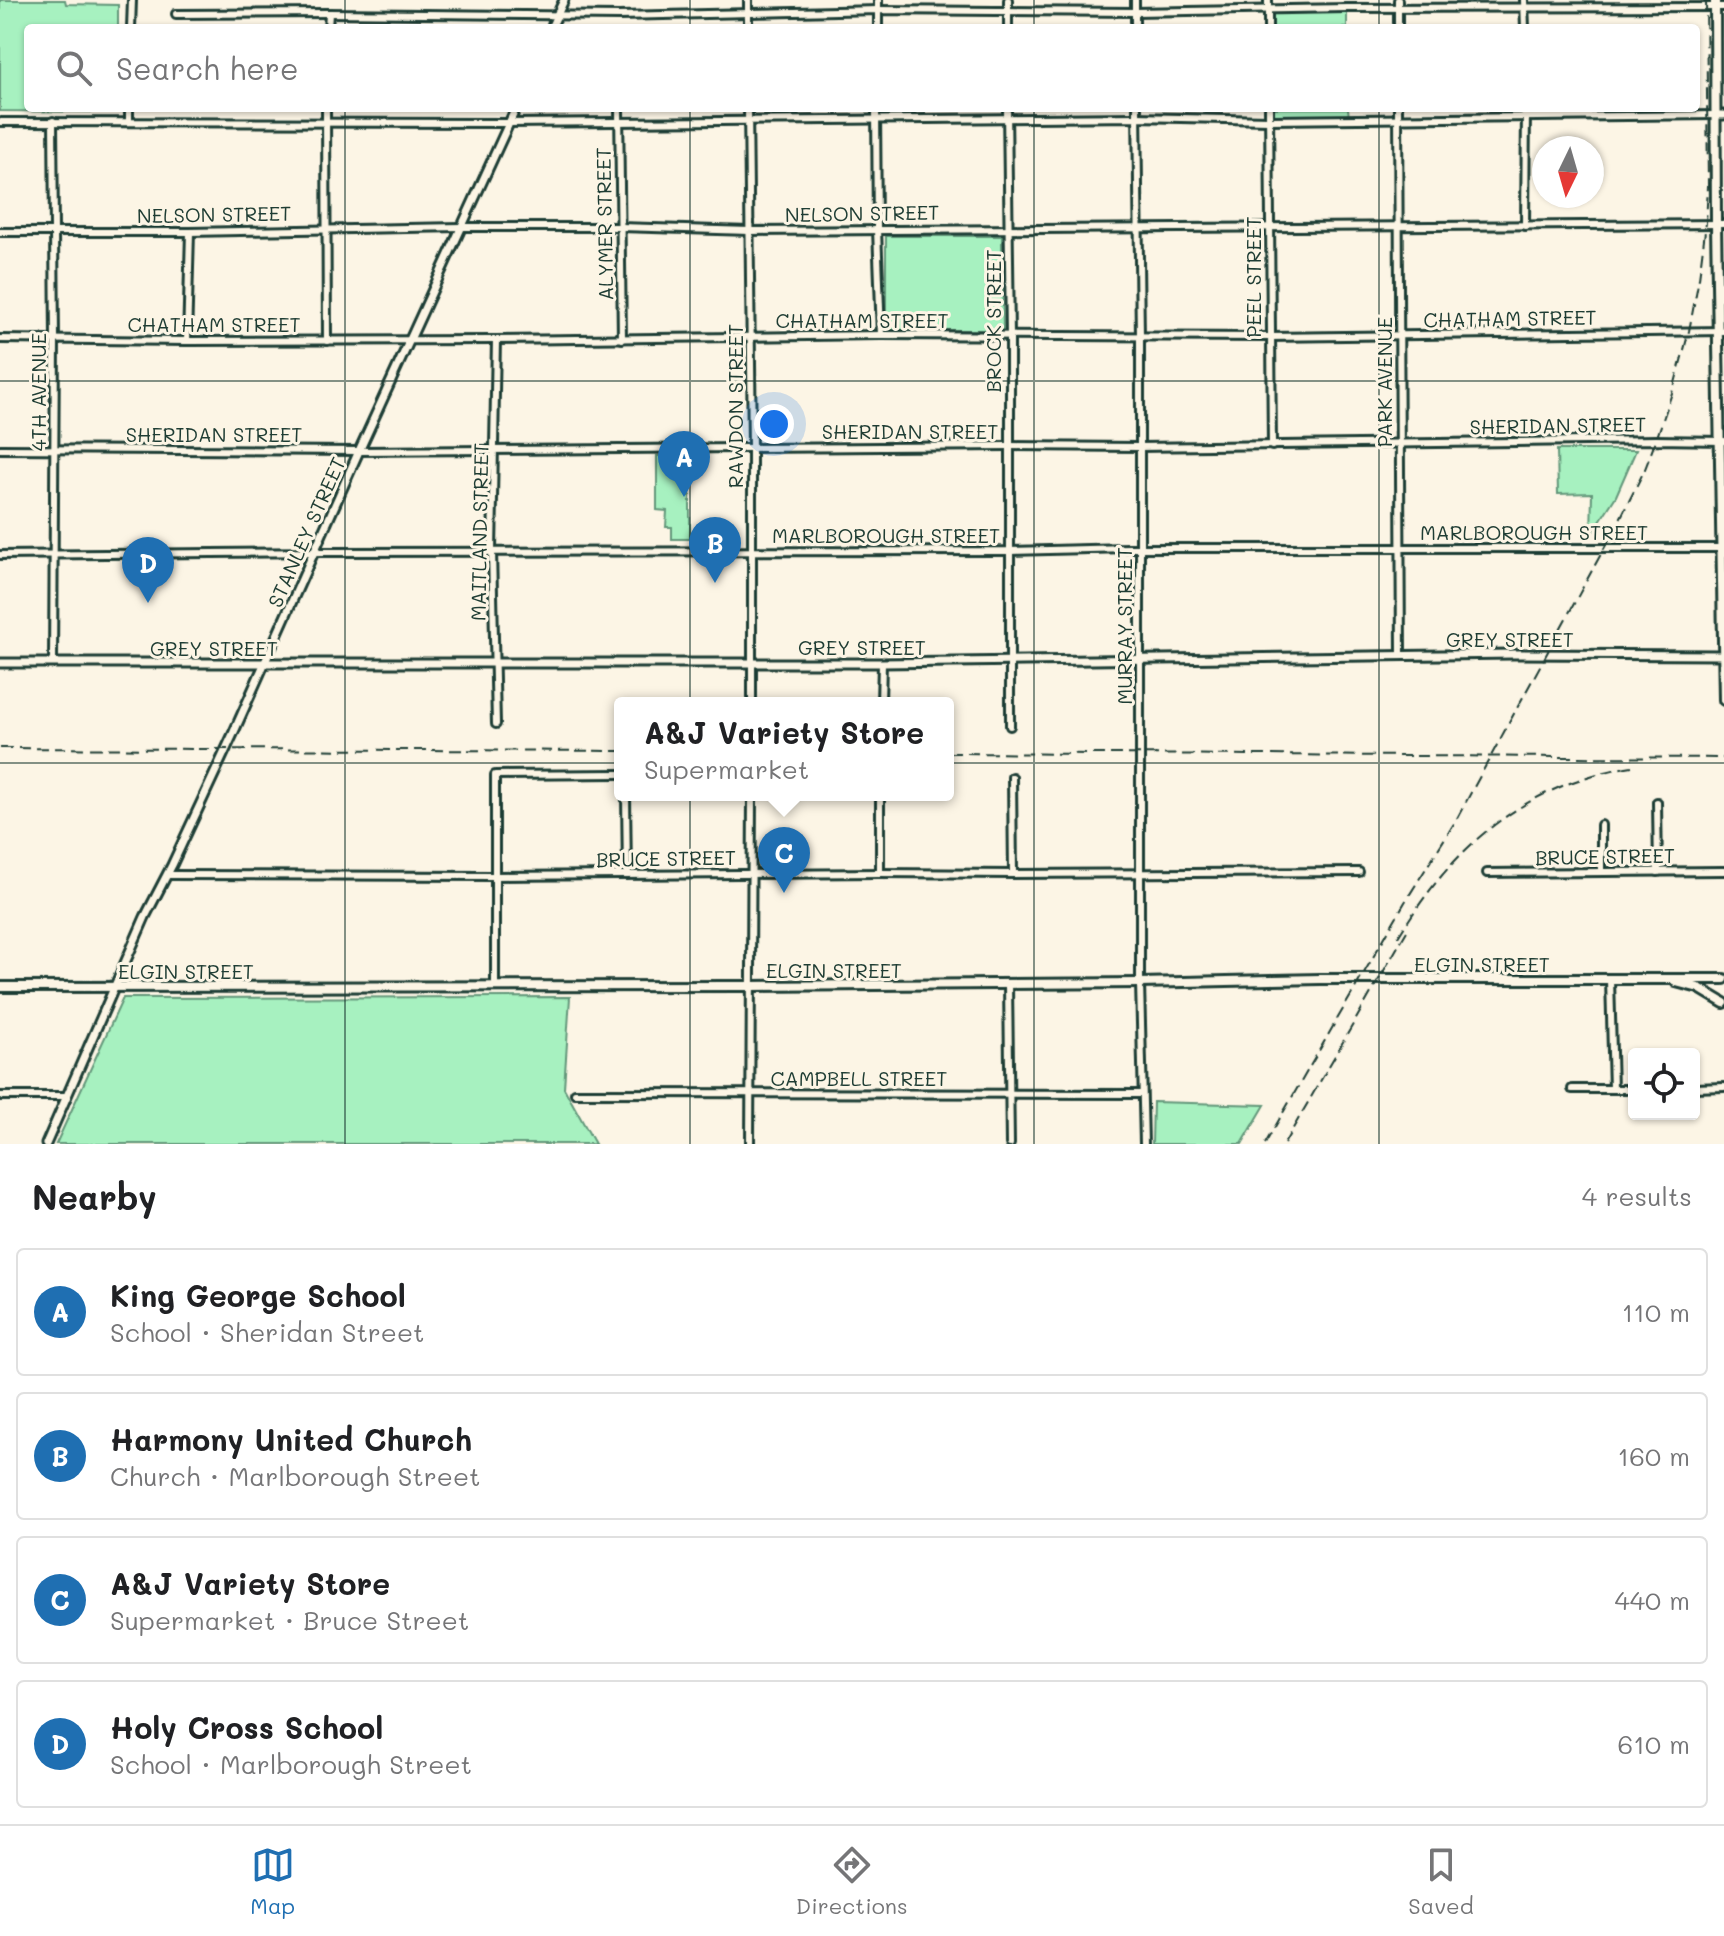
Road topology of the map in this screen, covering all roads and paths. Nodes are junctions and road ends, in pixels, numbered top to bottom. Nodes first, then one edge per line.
1 (132, 0) edge
2 (564, 0) edge
3 (748, 0) edge
4 (878, 0) edge
5 (1008, 0) edge
6 (1135, 0) edge
7 (1268, 0) edge
8 (1398, 0) edge
9 (1524, 4) edge
10 (1718, 5) edge
11 (1398, 8) junction
12 (878, 10) junction
13 (1008, 10) junction
14 (1268, 10) junction
15 (749, 12) junction
16 (1135, 12) junction
17 (329, 13) junction
18 (176, 14) dead end
19 (557, 15) junction
20 (619, 16) junction
21 (131, 24) edge
22 (328, 24) edge
23 (553, 24) edge
24 (619, 24) edge
25 (748, 24) edge
26 (878, 24) edge
27 (1008, 24) edge
28 (1135, 24) edge
29 (1268, 24) edge
30 (1398, 24) edge
31 (1525, 24) edge
32 (129, 112) edge
33 (326, 112) edge
34 (514, 112) edge
35 (619, 112) edge
36 (748, 112) edge
37 (876, 112) edge
38 (1007, 112) edge
39 (1137, 112) edge
40 (1269, 112) edge
41 (1398, 112) edge
42 (1526, 112) edge
43 (1720, 115) edge
44 (1137, 117) junction
45 (1527, 117) junction
46 (1398, 118) junction
47 (1007, 119) junction
48 (876, 120) junction
49 (1269, 120) junction
50 (53, 121) junction
51 (619, 121) junction
52 (748, 121) junction
53 (0, 122) edge
54 (129, 122) junction
55 (509, 123) junction
56 (326, 124) junction
57 (1720, 224) edge
58 (1399, 225) junction
59 (1269, 226) junction
60 (1525, 226) junction
61 (461, 227) junction
62 (620, 227) junction
63 (328, 228) junction
64 (1009, 228) junction
65 (1138, 228) junction
66 (877, 229) junction
67 (750, 231) junction
68 (0, 232) edge
69 (54, 232) junction
70 (190, 232) junction
71 (1721, 331) edge
72 (881, 335) junction
73 (1399, 335) junction
74 (751, 336) junction
75 (1140, 336) junction
76 (1010, 337) junction
77 (1269, 337) junction
78 (0, 339) edge
79 (55, 339) junction
80 (622, 339) junction
81 (410, 340) junction
82 (496, 340) junction
83 (187, 341) junction
84 (327, 341) junction
85 (1722, 441) edge
86 (1400, 443) junction
87 (1009, 446) junction
88 (1272, 446) junction
89 (1139, 447) junction
90 (752, 448) junction
91 (0, 449) edge
92 (54, 449) junction
93 (495, 449) junction
94 (359, 451) junction
95 (1140, 548) junction
96 (1723, 548) edge
97 (1400, 549) junction
98 (492, 551) junction
99 (1010, 551) junction
100 (315, 552) junction
101 (752, 552) junction
102 (53, 554) junction
103 (0, 555) edge
104 (1724, 655) edge
105 (1401, 656) junction
106 (1141, 659) junction
107 (751, 662) junction
108 (1011, 662) junction
109 (0, 663) edge
110 (53, 663) junction
111 (495, 663) junction
112 (882, 663) junction
113 (265, 664) junction
114 (752, 697) edge
115 (881, 697) edge
116 (1724, 700) edge
117 (496, 724) dead end
118 (1010, 726) dead end
119 (614, 774) edge
120 (1012, 777) dead end
121 (626, 801) edge
122 (752, 801) edge
123 (880, 801) edge
124 (1657, 802) dead end
125 (1601, 825) dead end
126 (1724, 871) edge
127 (1359, 872) dead end
128 (1601, 872) junction
129 (1658, 872) junction
130 (752, 873) junction
131 (880, 873) junction
132 (1487, 873) dead end
133 (1013, 874) junction
134 (1141, 874) junction
135 (167, 875) junction
136 (627, 875) junction
137 (495, 876) junction
138 (1610, 979) junction
139 (1668, 979) junction
140 (1724, 979) edge
141 (1140, 983) junction
142 (1008, 984) junction
143 (752, 986) junction
144 (0, 987) edge
145 (495, 987) junction
146 (115, 988) junction
147 (1724, 1003) edge
148 (1724, 1087) edge
149 (1700, 1088) edge
150 (1572, 1089) dead end
151 (1613, 1089) junction
152 (1628, 1089) edge
153 (575, 1093) dead end
154 (750, 1093) junction
155 (1010, 1094) junction
156 (1142, 1094) junction
157 (0, 1096) edge
158 (67, 1096) junction
159 (46, 1144) edge
160 (750, 1144) edge
161 (1010, 1144) edge
162 (1144, 1144) edge

1 - 21 street
2 - 19 street
3 - 15 street
4 - 12 street
5 - 13 street
6 - 16 street
7 - 14 street
8 - 11 street
9 - 10 street
9 - 11 street
9 - 31 street
10 - 43 main road
11 - 14 street
11 - 30 street
12 - 13 street
12 - 15 street
12 - 26 street
13 - 16 street
13 - 27 street
14 - 16 street
14 - 29 street
15 - 20 street
15 - 25 street
16 - 28 street
17 - 18 street
17 - 19 street
17 - 22 street
19 - 20 street
19 - 23 street
20 - 24 street
32 - 54 street
33 - 56 street
34 - 55 street, STANLEY STREET
35 - 51 street, ALYMER STREET
36 - 52 street, RAWDON STREET
37 - 48 street
38 - 47 street, BROCK STREET
39 - 44 street, MURRAY STREET
40 - 49 street, PEEL STREET
41 - 46 street, PARK AVENUE
42 - 45 street
43 - 45 street
43 - 57 main road
44 - 47 street
44 - 49 street
44 - 65 street, MURRAY STREET
45 - 46 street
45 - 60 street
46 - 49 street
46 - 58 street, PARK AVENUE
47 - 48 street
47 - 64 street, BROCK STREET
48 - 52 street
48 - 66 street
49 - 59 street, PEEL STREET
50 - 53 street
50 - 54 street
50 - 69 street, 4TH AVENUE
51 - 52 street
51 - 55 street
51 - 62 street, ALYMER STREET
52 - 67 street, RAWDON STREET
54 - 56 street
55 - 56 street
55 - 61 street, STANLEY STREET
56 - 63 street
57 - 60 street, NELSON STREET
57 - 71 main road
58 - 59 street, NELSON STREET
58 - 60 street, NELSON STREET
58 - 73 street, PARK AVENUE
59 - 65 street, NELSON STREET
59 - 77 street, PEEL STREET
61 - 62 street, NELSON STREET
61 - 63 street, NELSON STREET
61 - 81 street, STANLEY STREET
62 - 67 street, NELSON STREET
62 - 80 street, ALYMER STREET
63 - 70 street, NELSON STREET
63 - 84 street
64 - 65 street, NELSON STREET
64 - 66 street, NELSON STREET
64 - 76 street, BROCK STREET
65 - 75 street, MURRAY STREET
66 - 67 street, NELSON STREET
66 - 72 street
67 - 74 street, RAWDON STREET
68 - 69 street, NELSON STREET
69 - 70 street, NELSON STREET
69 - 79 street, 4TH AVENUE
70 - 83 street
71 - 73 street, CHATHAM STREET
71 - 85 main road
72 - 74 street, CHATHAM STREET
72 - 76 street, CHATHAM STREET
73 - 77 street, CHATHAM STREET
73 - 86 street, PARK AVENUE
74 - 80 street, CHATHAM STREET
74 - 90 street, RAWDON STREET
75 - 76 street, CHATHAM STREET
75 - 77 street, CHATHAM STREET
75 - 89 street, MURRAY STREET
76 - 87 street, BROCK STREET
77 - 88 street, PEEL STREET
78 - 79 street, CHATHAM STREET
79 - 83 street, CHATHAM STREET
79 - 92 street, 4TH AVENUE
80 - 82 street, CHATHAM STREET
81 - 82 street, CHATHAM STREET
81 - 84 street, CHATHAM STREET
81 - 94 street, STANLEY STREET
82 - 93 street, MAITLAND STREET
83 - 84 street, CHATHAM STREET
85 - 86 street, SHERIDAN STREET
85 - 96 main road
86 - 88 street, SHERIDAN STREET
86 - 97 street, PARK AVENUE
87 - 89 street, SHERIDAN STREET
87 - 90 street, SHERIDAN STREET
87 - 99 street, BROCK STREET
88 - 89 street, SHERIDAN STREET
89 - 95 street, MURRAY STREET
90 - 93 street, SHERIDAN STREET
90 - 101 street, RAWDON STREET
91 - 92 street, SHERIDAN STREET
92 - 94 street, SHERIDAN STREET
92 - 102 street, 4TH AVENUE
93 - 94 street, SHERIDAN STREET
93 - 98 street, MAITLAND STREET
94 - 100 street, STANLEY STREET
95 - 97 street, MARLBOROUGH STREET
95 - 99 street, MARLBOROUGH STREET
95 - 106 street, MURRAY STREET
96 - 97 street, MARLBOROUGH STREET
96 - 104 main road
97 - 105 street, PARK AVENUE
98 - 100 street, MARLBOROUGH STREET
98 - 101 street, MARLBOROUGH STREET
98 - 111 street, MAITLAND STREET
99 - 101 street, MARLBOROUGH STREET
99 - 108 street, BROCK STREET
100 - 102 street, MARLBOROUGH STREET
100 - 113 street, STANLEY STREET
101 - 107 street, RAWDON STREET
102 - 103 street, MARLBOROUGH STREET
102 - 110 street, 4TH AVENUE
104 - 105 street, GREY STREET
104 - 116 main road
105 - 106 street, GREY STREET
106 - 108 street, GREY STREET
106 - 134 street, MURRAY STREET
107 - 111 street, GREY STREET
107 - 112 street, GREY STREET
107 - 114 street, RAWDON STREET
108 - 112 street, GREY STREET
108 - 118 street, BROCK STREET
109 - 110 street, GREY STREET
110 - 113 street, GREY STREET
111 - 113 street, GREY STREET
111 - 117 street, MAITLAND STREET
112 - 115 street
113 - 135 street, STANLEY STREET
119 - 137 street
120 - 133 street
121 - 136 street
122 - 130 street
123 - 131 street
124 - 129 street
125 - 128 street
126 - 129 street, BRUCE STREET
127 - 134 street, BRUCE STREET
128 - 129 street, BRUCE STREET
128 - 132 street, BRUCE STREET
130 - 131 street, BRUCE STREET
130 - 136 street, BRUCE STREET
130 - 143 street
131 - 133 street, BRUCE STREET
133 - 134 street, BRUCE STREET
134 - 141 street, MURRAY STREET
135 - 137 street, BRUCE STREET
135 - 146 street, STANLEY STREET
136 - 137 street, BRUCE STREET
137 - 145 street
138 - 139 main road, ELGIN STREET
138 - 141 main road, ELGIN STREET
138 - 151 street
139 - 140 main road, ELGIN STREET
139 - 147 main road, ELGIN STREET
141 - 142 main road, ELGIN STREET
141 - 156 street, MURRAY STREET
142 - 143 main road, ELGIN STREET
142 - 155 street
143 - 145 main road, ELGIN STREET
143 - 154 street
144 - 146 main road, ELGIN STREET
145 - 146 main road, ELGIN STREET
146 - 158 street, STANLEY STREET
148 - 149 street
150 - 151 street
151 - 152 street
153 - 154 street, CAMPBELL STREET
154 - 155 street, CAMPBELL STREET
154 - 160 street
155 - 156 street, CAMPBELL STREET
155 - 161 street
156 - 162 street, MURRAY STREET
157 - 158 street
158 - 159 street, STANLEY STREET

